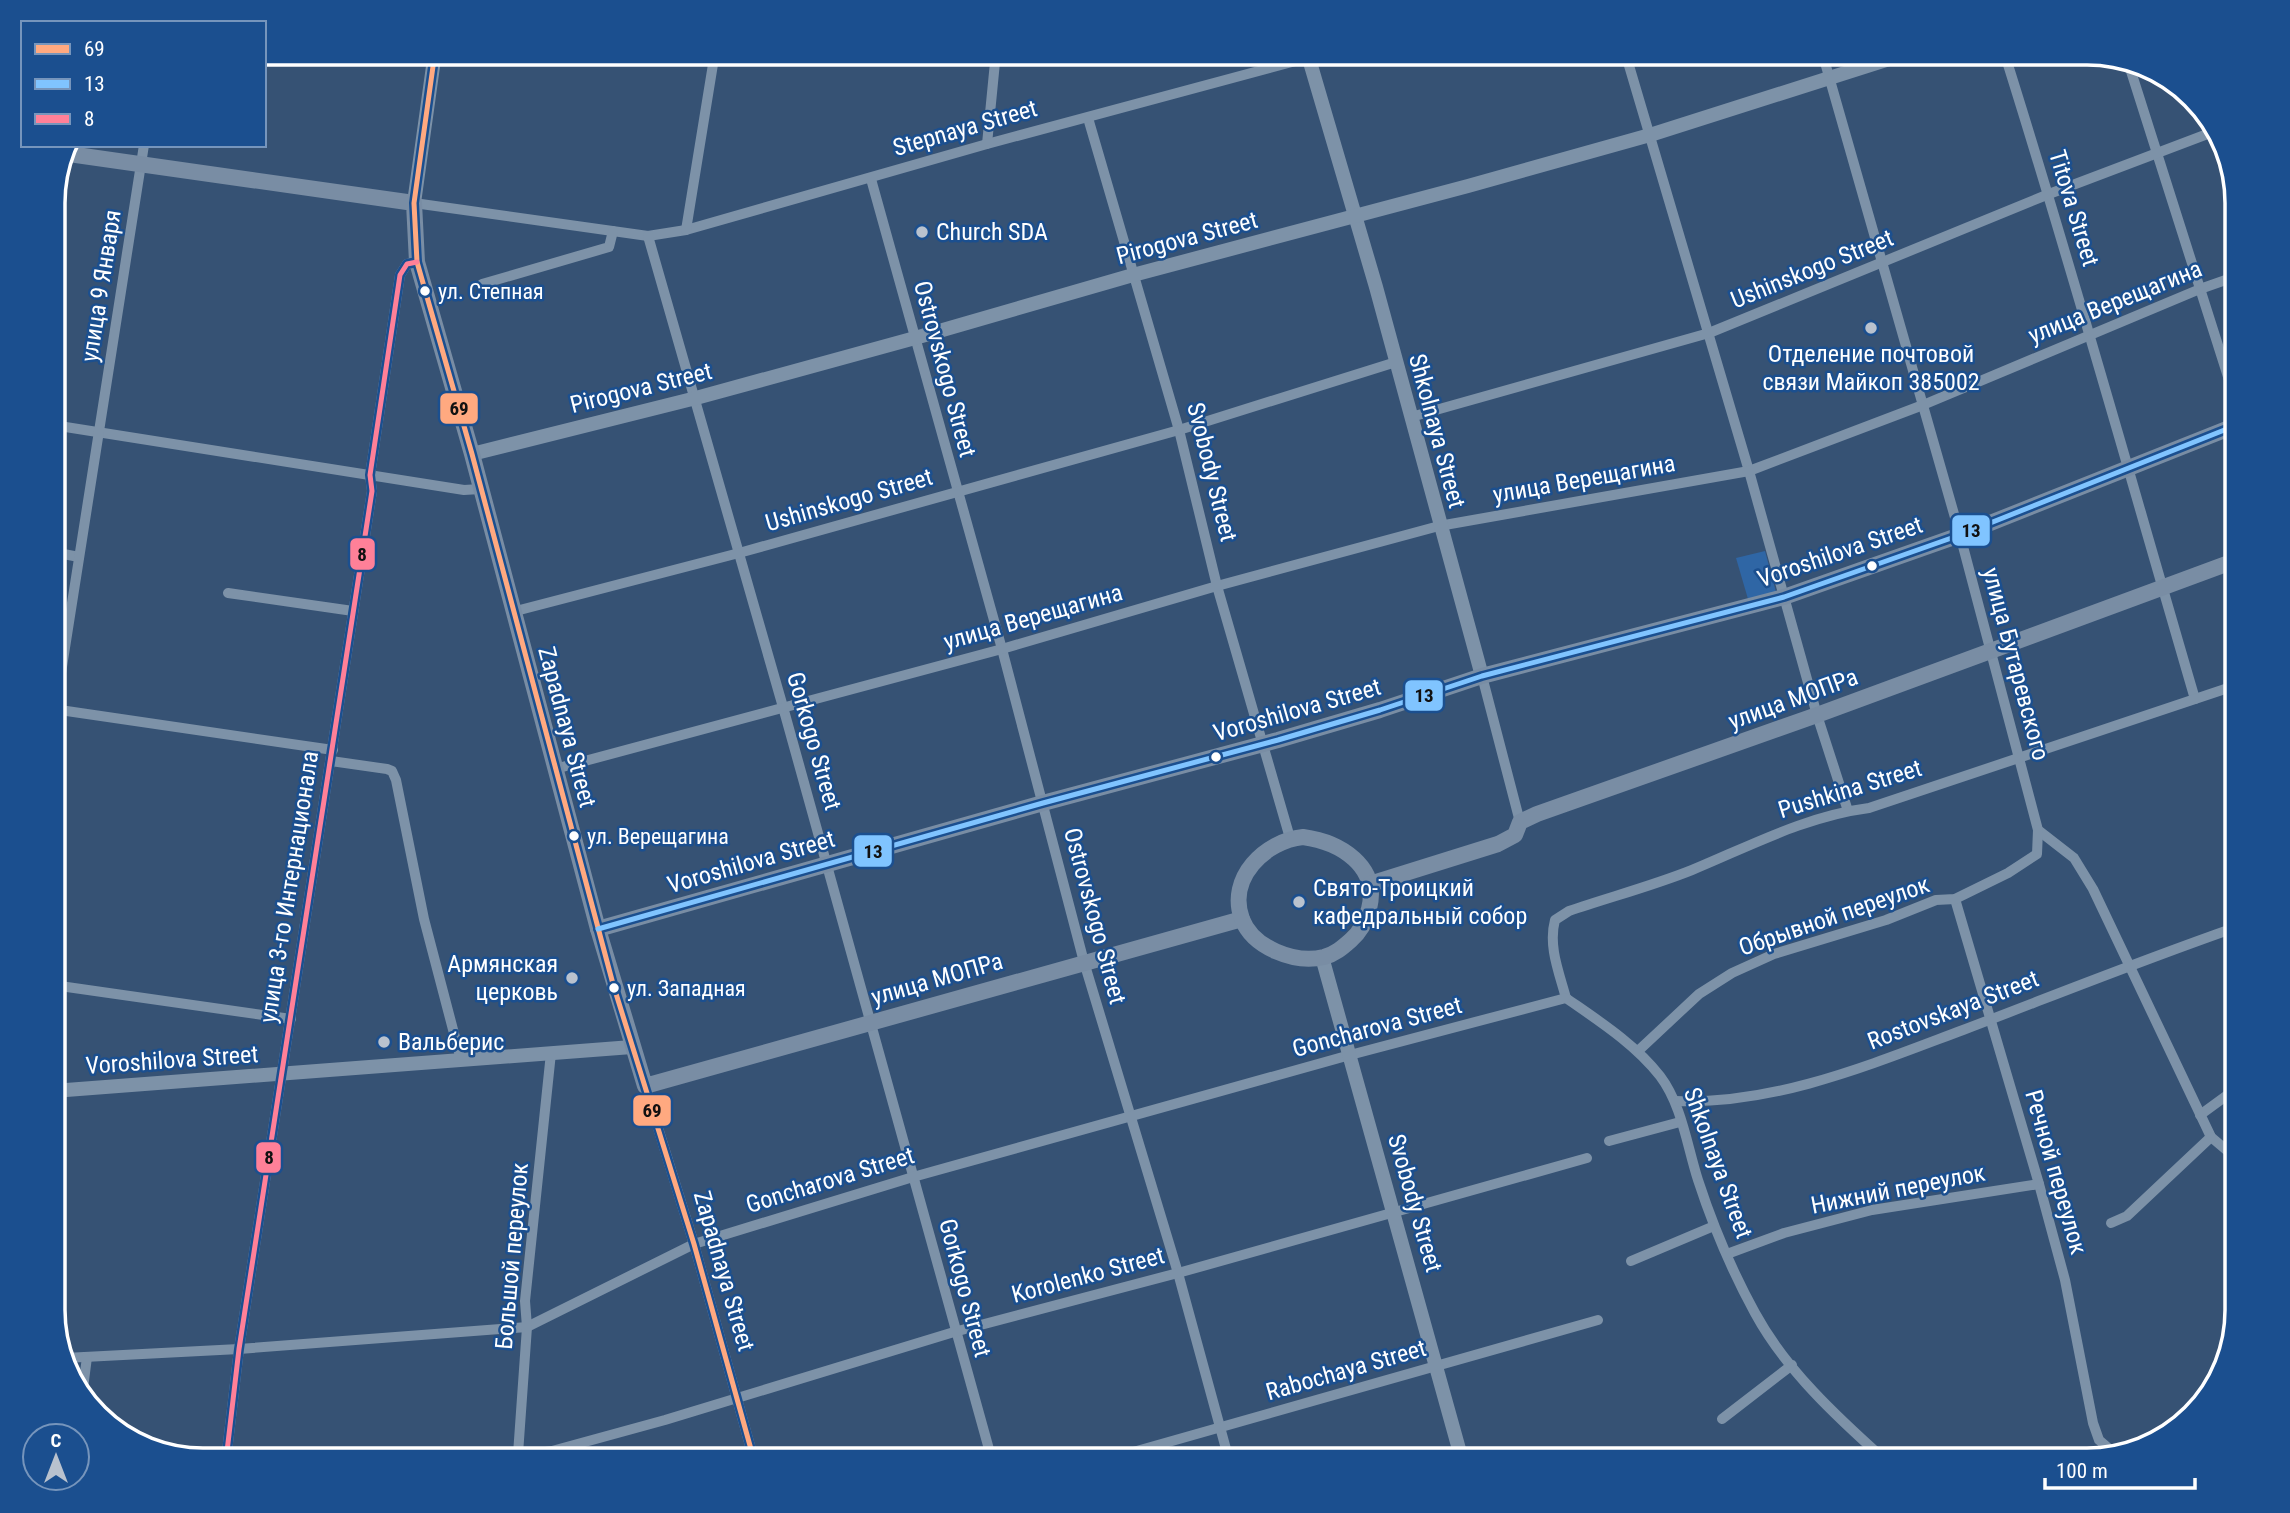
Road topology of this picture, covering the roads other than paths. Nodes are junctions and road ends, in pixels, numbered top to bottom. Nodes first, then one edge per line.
1 (433, 65) edge
2 (713, 65) edge
3 (995, 65) edge
4 (1270, 65) edge
5 (1311, 65) edge
6 (1629, 65) edge
7 (1825, 65) edge
8 (1872, 65) edge
9 (2008, 65) edge
10 (2131, 72) edge
11 (1829, 79) junction
12 (1088, 118) junction
13 (2207, 134) edge
14 (1650, 135) junction
15 (988, 144) junction
16 (144, 147) edge
17 (2158, 153) junction
18 (73, 155) edge
19 (141, 166) junction
20 (871, 179) junction
21 (2049, 194) junction
22 (414, 203) junction
23 (1354, 215) junction
24 (686, 230) junction
25 (613, 232) junction
26 (648, 236) junction
27 (417, 262) junction
28 (1883, 263) junction
29 (1133, 275) junction
30 (2225, 280) edge
31 (482, 284) dead end
32 (2200, 289) junction
33 (1709, 333) junction
34 (2089, 334) junction
35 (915, 338) junction
36 (1396, 362) junction
37 (2225, 365) edge
38 (696, 398) junction
39 (1923, 405) junction
40 (1411, 417) junction
41 (65, 427) edge
42 (1179, 430) junction
43 (2225, 430) edge
44 (99, 433) junction
45 (472, 454) junction
46 (2127, 470) junction
47 (1749, 471) junction
48 (370, 475) junction
49 (481, 489) junction
50 (957, 492) junction
51 (1439, 526) junction
52 (1960, 535) junction
53 (739, 553) junction
54 (65, 554) edge
55 (79, 557) junction
56 (2225, 565) edge
57 (1217, 586) junction
58 (2163, 589) junction
59 (228, 593) dead end
60 (1784, 597) junction
61 (353, 611) junction
62 (512, 612) junction
63 (65, 642) edge
64 (1002, 649) junction
65 (1991, 651) junction
66 (1482, 676) junction
67 (2225, 689) edge
68 (2195, 699) junction
69 (783, 707) junction
70 (65, 711) edge
71 (1817, 715) junction
72 (1264, 744) junction
73 (332, 755) junction
74 (2019, 759) junction
75 (555, 769) junction
76 (1043, 803) junction
77 (1848, 811) junction
78 (1520, 822) junction
79 (2038, 830) junction
80 (1290, 838) junction
81 (827, 864) junction
82 (1370, 884) junction
83 (1955, 899) junction
84 (1242, 919) junction
85 (598, 929) junction
86 (2225, 931) edge
87 (1322, 957) junction
88 (1084, 962) junction
89 (2128, 965) junction
90 (65, 987) edge
91 (1566, 998) junction
92 (291, 1019) junction
93 (1990, 1020) junction
94 (871, 1021) junction
95 (632, 1047) junction
96 (1637, 1051) junction
97 (551, 1053) junction
98 (1350, 1055) junction
99 (461, 1060) junction
100 (282, 1074) junction
101 (645, 1086) junction
102 (65, 1090) edge
103 (2225, 1097) edge
104 (1676, 1101) junction
105 (2200, 1115) junction
106 (1132, 1116) junction
107 (1681, 1122) junction
108 (2211, 1137) junction
109 (1609, 1141) dead end
110 (2225, 1148) edge
111 (1587, 1158) dead end
112 (913, 1177) junction
113 (2039, 1184) junction
114 (1394, 1212) junction
115 (2111, 1223) dead end
116 (1714, 1226) junction
117 (694, 1244) junction
118 (1727, 1254) junction
119 (1631, 1261) dead end
120 (1178, 1273) junction
121 (1598, 1320) dead end
122 (527, 1327) junction
123 (954, 1332) junction
124 (239, 1349) junction
125 (87, 1357) junction
126 (73, 1358) edge
127 (1792, 1365) junction
128 (1436, 1366) junction
129 (84, 1380) edge
130 (737, 1399) junction
131 (1723, 1419) dead end
132 (1220, 1428) junction
133 (2107, 1447) edge
134 (228, 1448) edge
135 (516, 1448) edge
136 (563, 1448) edge
137 (750, 1448) edge
138 (988, 1448) edge
139 (1150, 1448) edge
140 (1225, 1448) edge
141 (1458, 1448) edge
142 (1871, 1448) edge

1 - 22 street
2 - 24 street
3 - 15 street
4 - 12 street, Stepnaya Street
5 - 23 street, Shkolnaya Street
6 - 14 street
7 - 11 street, улица Бутаревского
8 - 11 street, Pirogova Street
9 - 21 street, Titova Street
10 - 17 street
11 - 14 street, Pirogova Street
11 - 28 street, улица Бутаревского
12 - 15 street, Stepnaya Street
12 - 29 street, Svobody Street
13 - 17 street, Ushinskogo Street
14 - 23 street, Pirogova Street
14 - 33 street
15 - 20 street, Stepnaya Street
16 - 19 street, улица 9 Января
17 - 21 street, Ushinskogo Street
17 - 32 street
18 - 19 main road, Stepnaya Street
19 - 22 main road, Stepnaya Street
19 - 44 street, улица 9 Января
20 - 24 street, Stepnaya Street
20 - 35 street, Ostrovskogo Street
21 - 28 street, Ushinskogo Street
21 - 34 street, Titova Street
22 - 25 street, Stepnaya Street
22 - 27 main road, Zapadnaya Street
23 - 29 street, Pirogova Street
23 - 36 street, Shkolnaya Street
24 - 26 street, Stepnaya Street
25 - 26 street, Stepnaya Street
25 - 31 street
26 - 38 street, Gorkogo Street
27 - 45 main road, Zapadnaya Street
27 - 48 street, улица 3-го Интернационала
28 - 33 street, Ushinskogo Street
28 - 39 street, улица Бутаревского
29 - 35 street, Pirogova Street
29 - 42 street, Svobody Street
30 - 32 street, улица Верещагина
32 - 34 street, улица Верещагина
32 - 37 street
33 - 40 street, Ushinskogo Street
33 - 47 street
34 - 39 street, улица Верещагина
34 - 46 street, Titova Street
35 - 38 street, Pirogova Street
35 - 50 street, Ostrovskogo Street
36 - 40 street, Shkolnaya Street
36 - 42 street, Ushinskogo Street
38 - 45 street, Pirogova Street
38 - 53 street, Gorkogo Street
39 - 47 street, улица Верещагина
39 - 52 street, улица Бутаревского
40 - 51 street, Shkolnaya Street
41 - 44 street
42 - 50 street, Ushinskogo Street
42 - 57 street, Svobody Street
43 - 46 main road, Voroshilova Street
44 - 48 street
44 - 55 street, улица 9 Января
45 - 49 main road, Zapadnaya Street
46 - 52 main road, Voroshilova Street
46 - 58 street, Titova Street
47 - 51 street, улица Верещагина
47 - 60 street
48 - 49 street
48 - 61 street, улица 3-го Интернационала
49 - 62 main road, Zapadnaya Street
50 - 53 street, Ushinskogo Street
50 - 64 street, Ostrovskogo Street
51 - 57 street, улица Верещагина
51 - 66 street, Shkolnaya Street
52 - 60 main road, Voroshilova Street
52 - 65 street, улица Бутаревского
53 - 62 street, Ushinskogo Street
53 - 69 street, Gorkogo Street
54 - 55 street
55 - 63 street, улица 9 Января
56 - 58 main road, улица МОПРа
57 - 64 street, улица Верещагина
57 - 72 street, Svobody Street
58 - 65 main road, улица МОПРа
58 - 68 street, Titova Street
59 - 61 street
60 - 66 main road, Voroshilova Street
60 - 71 street
61 - 73 street, улица 3-го Интернационала
62 - 75 main road, Zapadnaya Street
64 - 69 street, улица Верещагина
64 - 76 street, Ostrovskogo Street
65 - 71 main road, улица МОПРа
65 - 74 street, улица Бутаревского
66 - 72 main road, Voroshilova Street
66 - 78 street, Shkolnaya Street
67 - 68 street, Pushkina Street
68 - 74 street, Pushkina Street
69 - 75 street, улица Верещагина
69 - 81 street, Gorkogo Street
70 - 73 street
71 - 77 street
71 - 78 main road, улица МОПРа
72 - 76 main road, Voroshilova Street
72 - 80 street, Svobody Street
73 - 92 street, улица 3-го Интернационала
73 - 99 street
74 - 77 street, Pushkina Street
74 - 79 street, улица Бутаревского
75 - 85 main road, Zapadnaya Street
76 - 81 main road, Voroshilova Street
76 - 88 street, Ostrovskogo Street
77 - 91 street, Pushkina Street
78 - 82 main road, улица МОПРа
79 - 83 street, Обрывной переулок
79 - 89 street
80 - 82 main road
80 - 84 main road
81 - 85 main road, Voroshilova Street
81 - 94 street, Gorkogo Street
82 - 87 main road
83 - 93 street, Речной переулок
83 - 96 street, Обрывной переулок
84 - 87 main road
84 - 88 main road, улица МОПРа
85 - 95 main road, Zapadnaya Street
86 - 89 street, Rostovskaya Street
87 - 98 street, Svobody Street
88 - 94 main road, улица МОПРа
88 - 106 street, Ostrovskogo Street
89 - 93 street, Rostovskaya Street
89 - 105 street
90 - 92 street, Voroshilova Street
91 - 96 street, Shkolnaya Street
91 - 98 street, Goncharova Street
92 - 100 street, улица 3-го Интернационала
93 - 104 street, Rostovskaya Street
93 - 113 street, Речной переулок
94 - 101 main road, улица МОПРа
94 - 112 street, Gorkogo Street
95 - 97 street, Voroshilova Street
95 - 101 main road, Zapadnaya Street
96 - 104 street, Shkolnaya Street
97 - 99 street, Voroshilova Street
97 - 122 street, Большой переулок
98 - 106 street, Goncharova Street
98 - 114 street, Svobody Street
99 - 100 street, Voroshilova Street
100 - 102 street, Voroshilova Street
100 - 124 street, улица 3-го Интернационала
101 - 117 street, Zapadnaya Street
103 - 105 street
104 - 107 street, Shkolnaya Street
105 - 108 street
106 - 112 street, Goncharova Street
106 - 120 street, Ostrovskogo Street
107 - 109 street
107 - 116 street, Shkolnaya Street
108 - 110 street
108 - 115 street
111 - 114 street, Korolenko Street
112 - 117 street, Goncharova Street
112 - 123 street, Gorkogo Street
113 - 118 street, Нижний переулок
113 - 133 street, Речной переулок
114 - 120 street, Korolenko Street
114 - 128 street, Svobody Street
116 - 118 street, Shkolnaya Street
116 - 119 street
117 - 122 street, Goncharova Street
117 - 130 street, Zapadnaya Street
118 - 127 street, Shkolnaya Street
120 - 123 street, Korolenko Street
120 - 132 street, Ostrovskogo Street
121 - 128 street, Rabochaya Street
122 - 124 street, Goncharova Street
122 - 135 street, Большой переулок
123 - 130 street, Korolenko Street
123 - 138 street, Gorkogo Street
124 - 125 street, Goncharova Street
124 - 134 street, улица 3-го Интернационала
125 - 126 street, Goncharova Street
125 - 129 street
127 - 131 street
127 - 142 street, Shkolnaya Street
128 - 132 street, Rabochaya Street
128 - 141 street, Svobody Street
130 - 136 street, Korolenko Street
130 - 137 street, Zapadnaya Street
132 - 139 street, Rabochaya Street
132 - 140 street, Ostrovskogo Street

